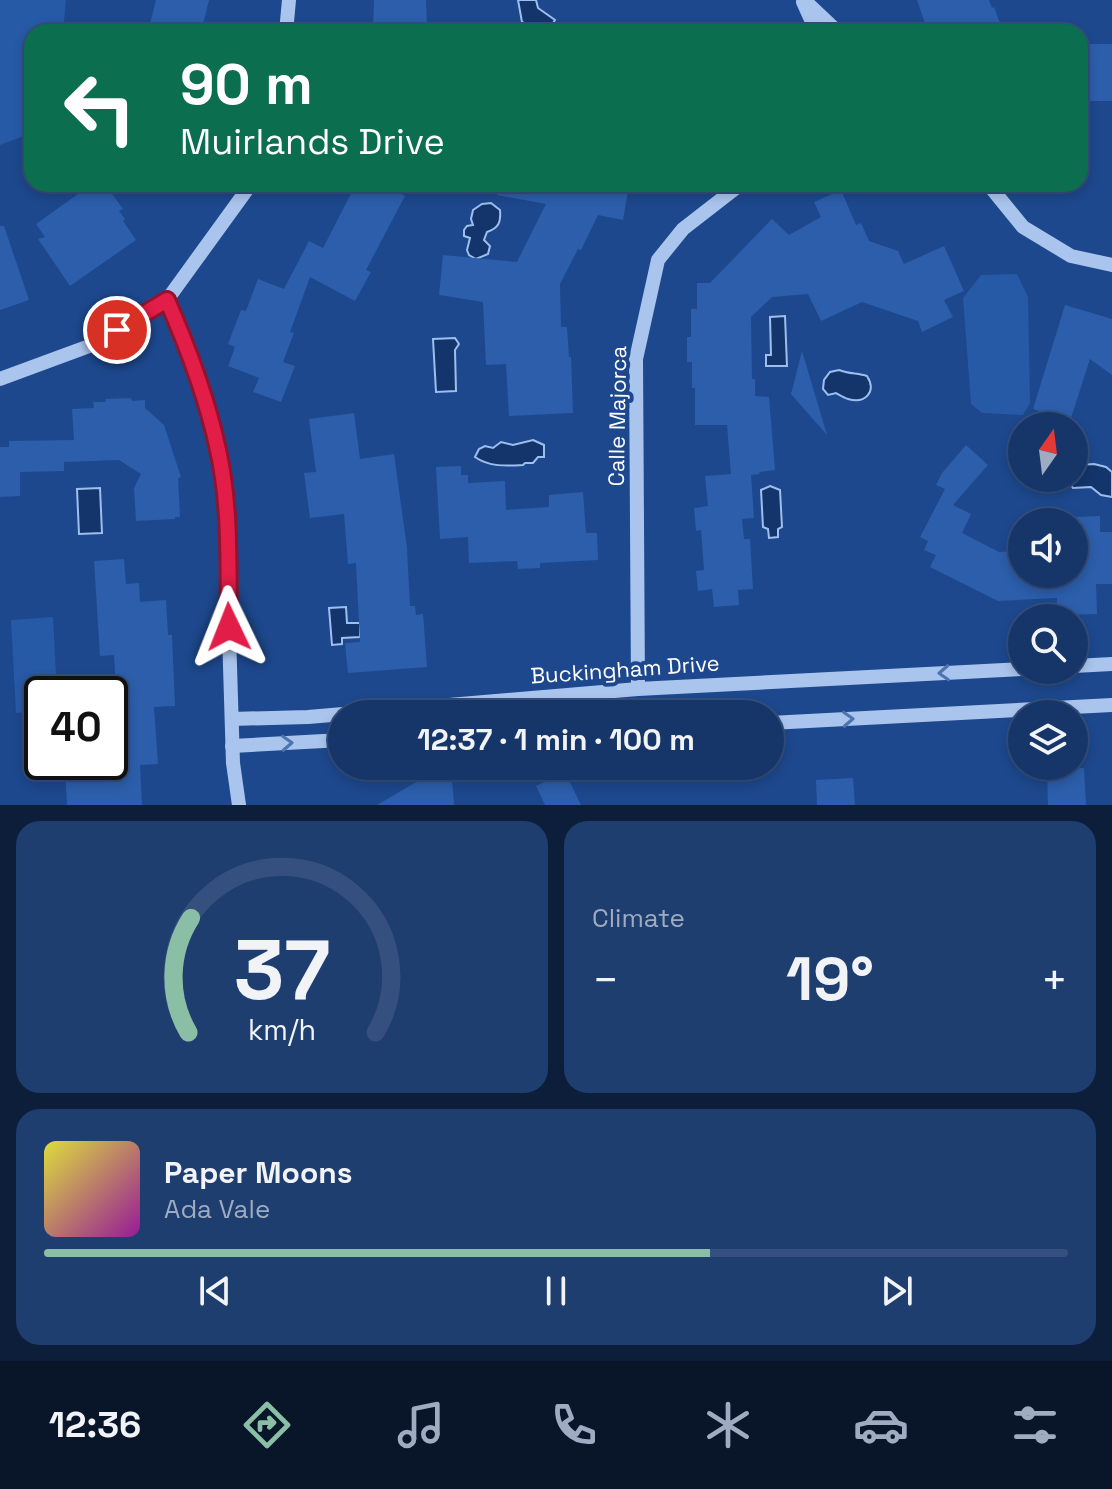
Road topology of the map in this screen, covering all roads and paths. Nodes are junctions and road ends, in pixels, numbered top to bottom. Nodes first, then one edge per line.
1 (289, 0) edge
2 (803, 0) edge
3 (287, 24) edge
4 (812, 24) edge
5 (829, 24) edge
6 (245, 192) edge
7 (731, 192) edge
8 (995, 192) edge
9 (1112, 265) edge
10 (167, 300) junction
11 (0, 379) edge
12 (1112, 664) edge
13 (1088, 665) edge
14 (1008, 670) edge
15 (638, 689) junction
16 (1112, 705) edge
17 (232, 719) junction
18 (784, 722) edge
19 (328, 741) edge
20 (232, 746) junction
21 (239, 805) edge

1 - 3 street
2 - 4 street
2 - 5 street
6 - 10 street
7 - 15 street, Calle Majorca
8 - 9 street
10 - 11 street
10 - 17 street
12 - 13 street
14 -> 15 street, Buckingham Drive
15 - 17 street, Buckingham Drive
18 -> 16 street
17 - 20 street
20 -> 19 street
20 - 21 street

